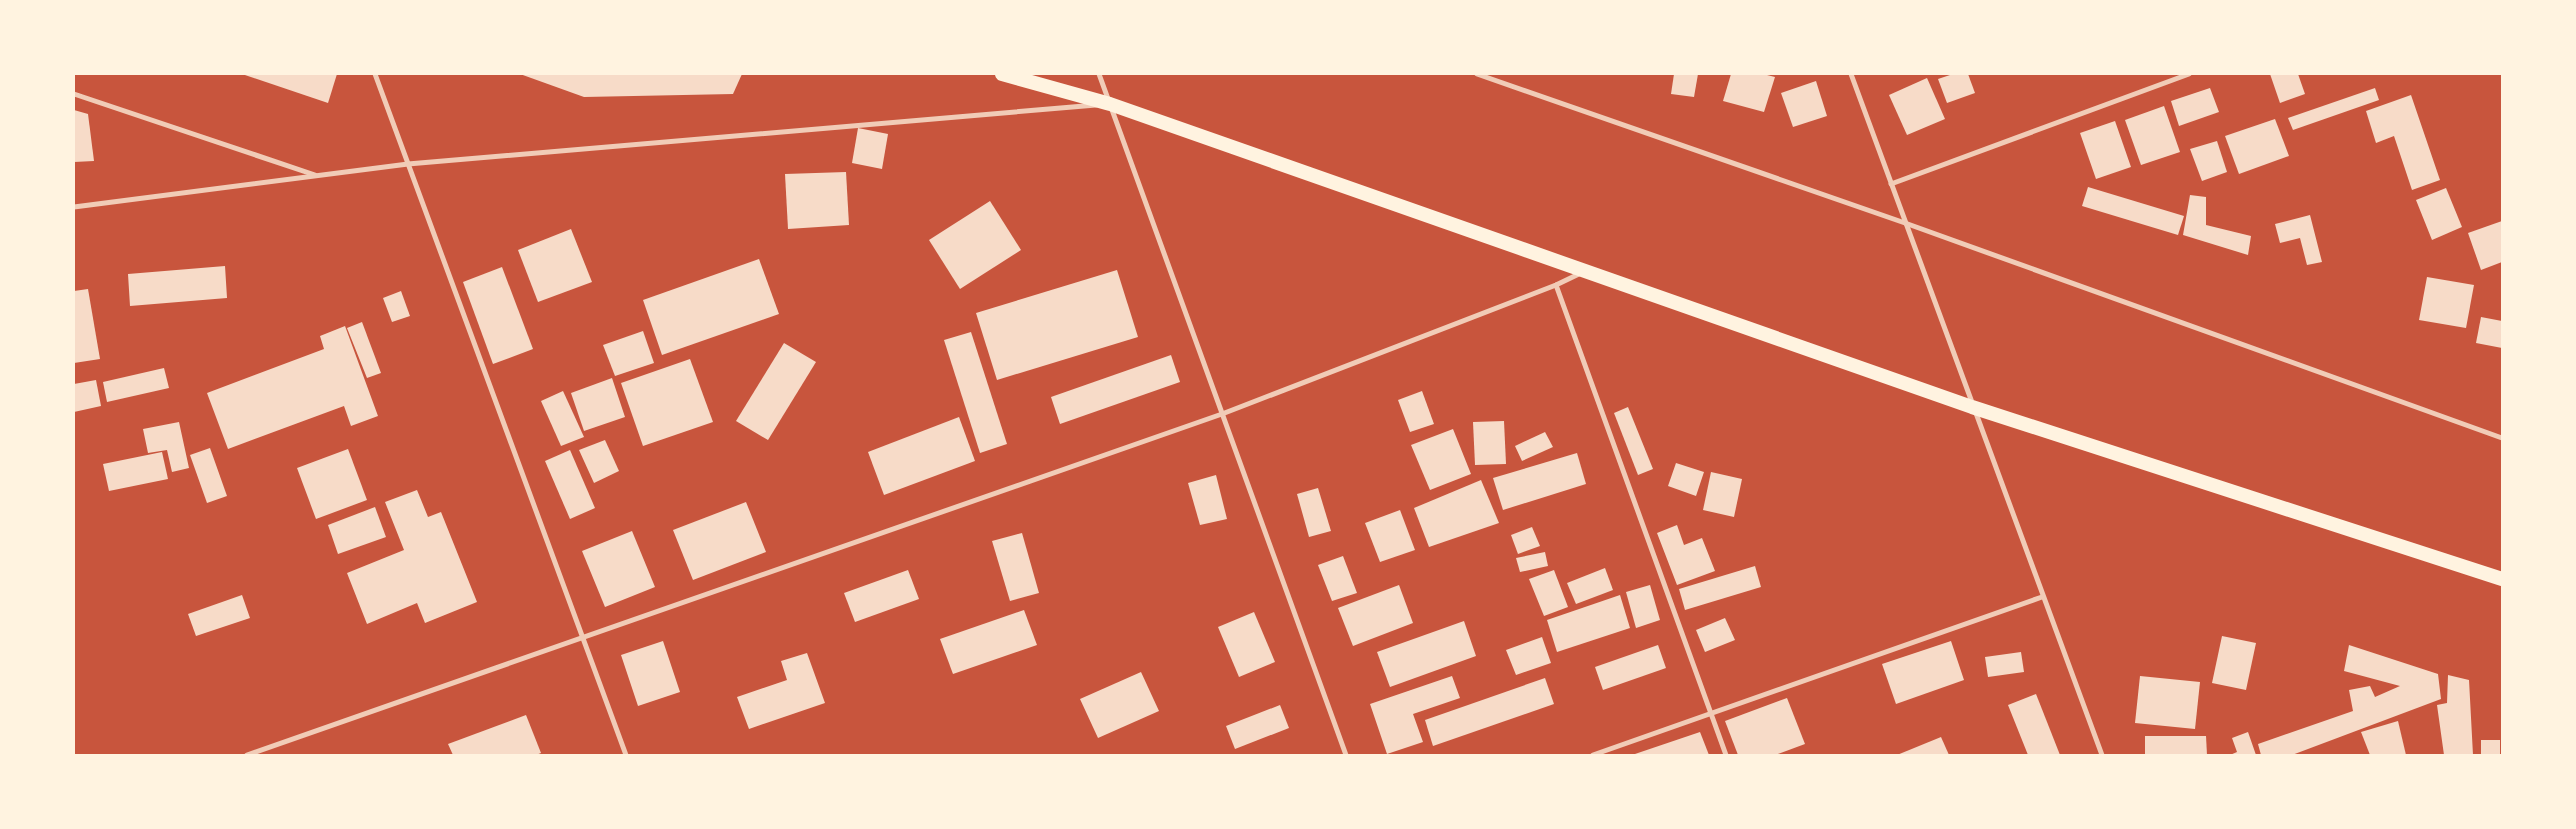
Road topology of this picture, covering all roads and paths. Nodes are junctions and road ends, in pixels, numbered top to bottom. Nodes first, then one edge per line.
1 (375, 74) edge
2 (1002, 74) edge
3 (1099, 74) edge
4 (1477, 74) edge
5 (1851, 74) edge
6 (2190, 74) edge
7 (74, 94) edge
8 (1110, 104) junction
9 (408, 164) junction
10 (318, 176) junction
11 (1891, 184) junction
12 (74, 207) edge
13 (1905, 223) junction
14 (1585, 271) junction
15 (1556, 285) junction
16 (1972, 407) junction
17 (1222, 414) junction
18 (2502, 438) edge
19 (2502, 579) edge
20 (2042, 597) junction
21 (582, 636) junction
22 (1710, 713) junction
23 (247, 755) edge
24 (626, 755) edge
25 (1346, 755) edge
26 (1593, 755) edge
27 (1726, 755) edge
28 (2102, 755) edge

1 - 9 street
2 - 8 highway
3 - 8 street
4 - 13 street
5 - 11 street
6 - 11 street
7 - 10 street
8 - 9 street
8 - 14 highway
8 - 17 street
9 - 10 street
9 - 21 street
10 - 12 street
11 - 13 street
13 - 16 street
13 - 18 street
14 - 15 street
14 - 16 highway
15 - 17 street
15 - 22 street
16 - 19 highway
16 - 20 street
17 - 21 street
17 - 25 street
20 - 22 street
20 - 28 street
21 - 23 street
21 - 24 street
22 - 26 street
22 - 27 street

